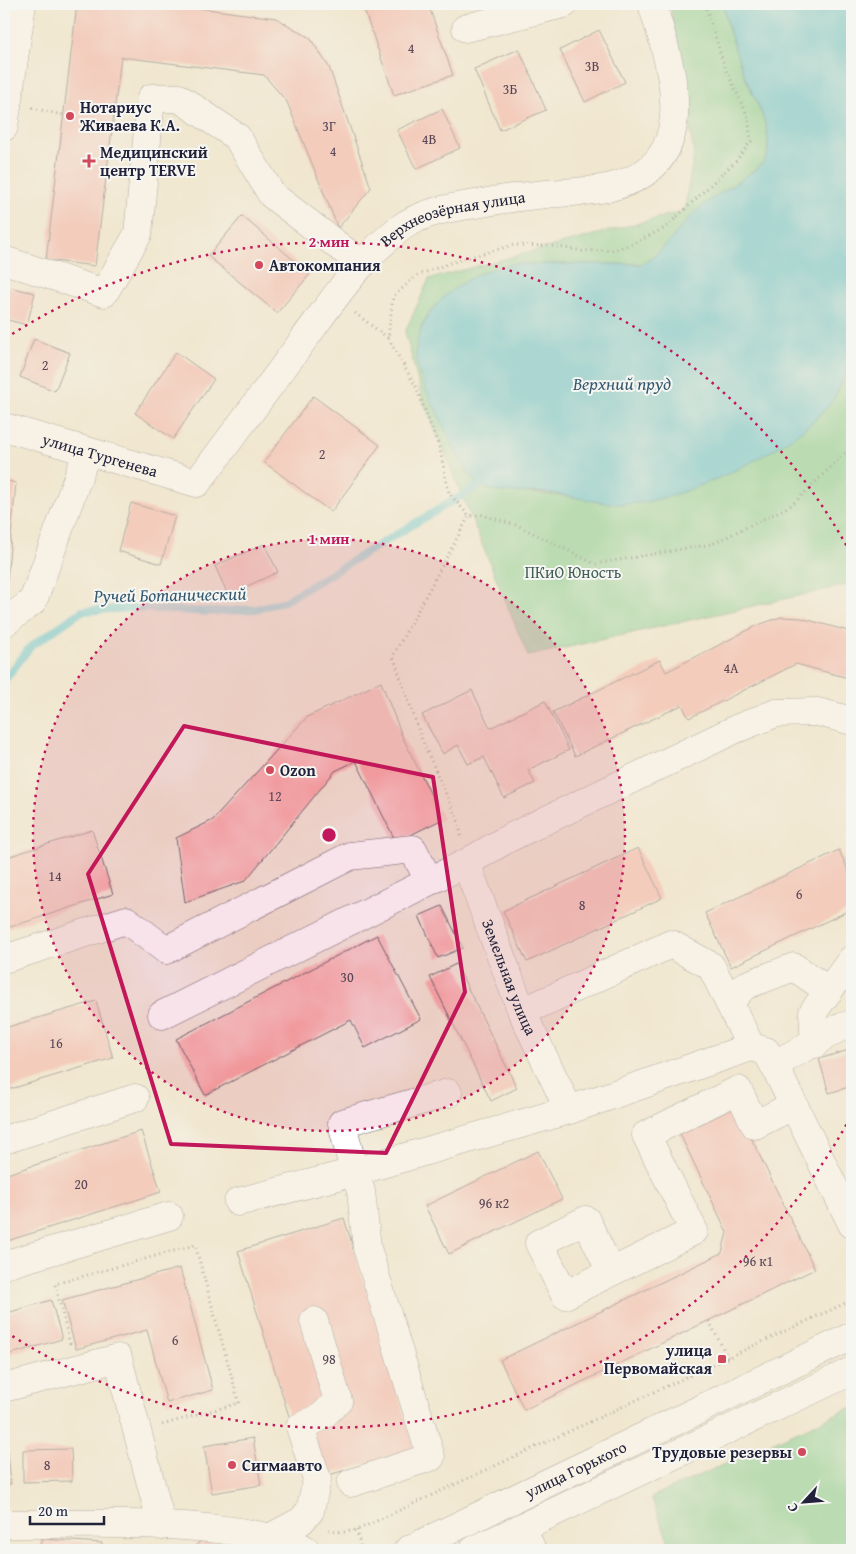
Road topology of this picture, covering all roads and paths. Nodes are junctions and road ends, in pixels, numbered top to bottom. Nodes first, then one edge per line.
1 (22, 4) edge
2 (564, 4) edge
3 (652, 4) edge
4 (705, 4) edge
5 (466, 28) dead end
6 (6, 90) edge
7 (4, 128) edge
8 (4, 260) edge
9 (362, 264) junction
10 (335, 298) junction
11 (388, 338) junction
12 (4, 427) edge
13 (852, 446) edge
14 (87, 452) junction
15 (197, 483) joint
16 (468, 516) junction
17 (4, 623) edge
18 (852, 721) edge
19 (466, 863) junction
20 (429, 881) junction
21 (4, 959) edge
22 (852, 959) edge
23 (828, 991) junction
24 (729, 1003) junction
25 (522, 1012) junction
26 (162, 1015) dead end
27 (845, 1026) edge
28 (815, 1044) junction
29 (751, 1047) junction
30 (774, 1065) junction
31 (448, 1093) dead end
32 (135, 1098) dead end
33 (794, 1106) junction
34 (568, 1110) junction
35 (4, 1140) edge
36 (354, 1172) junction
37 (845, 1192) edge
38 (238, 1202) dead end
39 (169, 1216) dead end
40 (852, 1224) edge
41 (4, 1265) edge
42 (611, 1272) dead end
43 (852, 1301) edge
44 (314, 1321) dead end
45 (709, 1321) dead end
46 (852, 1336) edge
47 (728, 1358) junction
48 (76, 1369) junction
49 (852, 1371) edge
50 (4, 1388) edge
51 (137, 1431) junction
52 (350, 1483) dead end
53 (4, 1524) edge
54 (162, 1526) junction
55 (357, 1530) junction
56 (527, 1539) edge
57 (272, 1544) edge
58 (305, 1550) edge
59 (361, 1550) edge
60 (408, 1550) edge
61 (474, 1550) edge

1 - 6 street
2 - 5 street
3 - 9 street, Верхнеозёрная улица
4 - 11 path
6 - 7 street
8 - 9 street
9 - 10 street, Верхнеозёрная улица
10 - 11 path
10 - 15 street, Верхнеозёрная улица
11 - 16 path
12 - 14 street, улица Тургенева
13 - 16 path
14 - 15 street, улица Тургенева
14 - 17 street
16 - 19 path
18 - 19 street
19 - 20 street
19 - 25 street, Земельная улица
20 - 21 street
20 - 26 street
22 - 23 street
23 - 24 street
23 - 28 street
24 - 25 street
24 - 29 street
25 - 34 street, Земельная улица
27 - 28 street
28 - 30 street
29 - 30 street
29 - 34 street
30 - 33 street
31 - 36 street
32 - 35 street
33 - 37 street
33 - 42 street
34 - 36 street
36 - 38 street
36 - 52 street
37 - 40 street
39 - 41 street
43 - 47 path
44 - 57 street
45 - 47 path
46 - 60 street, улица Горького
47 - 55 path
48 - 50 street
48 - 51 street
48 - 51 path
49 - 56 street, улица Горького
51 - 54 street
53 - 54 street
54 - 57 street
55 - 58 path
55 - 59 path
56 - 61 street, улица Горького
57 - 58 street

